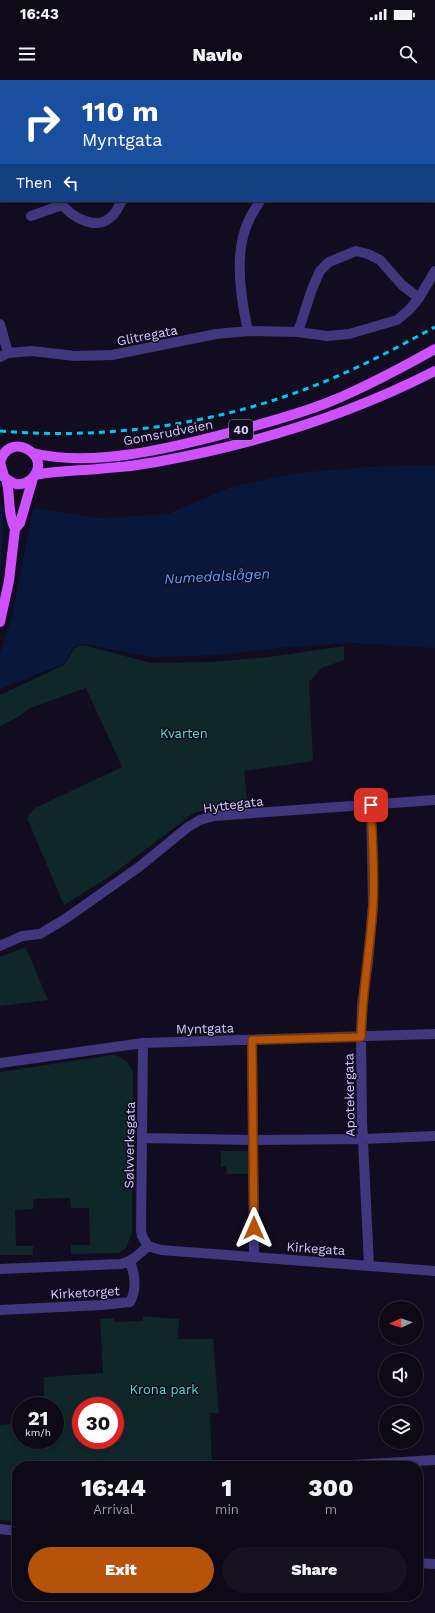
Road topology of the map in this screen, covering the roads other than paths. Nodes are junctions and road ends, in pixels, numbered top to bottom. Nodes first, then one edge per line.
1 (121, 202) edge
2 (259, 202) edge
3 (61, 203) edge
4 (31, 216) dead end
5 (435, 271) edge
6 (419, 298) junction
7 (0, 324) edge
8 (248, 331) junction
9 (298, 332) junction
10 (435, 348) edge
11 (4, 355) edge
12 (435, 371) edge
13 (3, 453) edge
14 (33, 453) junction
15 (5, 479) edge
16 (33, 480) junction
17 (15, 529) junction
18 (0, 622) edge
19 (435, 800) edge
20 (371, 805) junction
21 (0, 946) edge
22 (435, 1034) edge
23 (361, 1037) junction
24 (252, 1040) junction
25 (143, 1042) junction
26 (0, 1063) edge
27 (435, 1136) edge
28 (142, 1138) junction
29 (363, 1139) junction
30 (253, 1140) junction
31 (148, 1246) junction
32 (254, 1257) junction
33 (130, 1262) junction
34 (369, 1265) junction
35 (0, 1269) edge
36 (435, 1271) edge
37 (0, 1310) edge
38 (435, 1460) edge
39 (418, 1461) edge
40 (0, 1529) edge
41 (12, 1531) edge
42 (423, 1563) edge
43 (435, 1564) edge

1 - 3 street
2 - 8 street
3 - 4 street
5 - 6 street, Glitregata
6 - 9 street, Glitregata
6 - 9 street
7 - 11 street
8 - 9 street, Glitregata
8 - 11 street, Glitregata
10 - 14 main road, Gomsrudveien / 40
12 - 16 main road, Gomsrudveien / 40
13 - 14 main road, Gomsrudveien / 40
13 - 15 main road, Gomsrudveien / 40
14 - 16 main road, 40
15 - 16 main road, Gomsrudveien / 40
15 - 17 main road, 40
16 - 17 main road, 40
17 - 18 main road, 40
19 - 20 street, Hyttegata
20 - 21 street, Hyttegata
20 - 23 street, Apotekergata
22 - 23 street, Myntgata
23 - 24 street, Myntgata
23 - 29 street, Apotekergata
24 - 25 street, Myntgata
24 - 30 street
25 - 26 street, Myntgata
25 - 28 street, Sølvverksgata
27 - 29 street
28 - 30 street
28 - 31 street, Sølvverksgata
29 - 30 street
29 - 34 street, Apotekergata
30 - 32 street
31 - 32 street, Kirkegata
31 - 33 street
32 - 34 street, Kirkegata
33 - 35 street, Kirketorget
33 - 37 street, Kirketorget
34 - 36 street, Kirkegata
38 - 39 street
40 - 41 street
42 - 43 street

